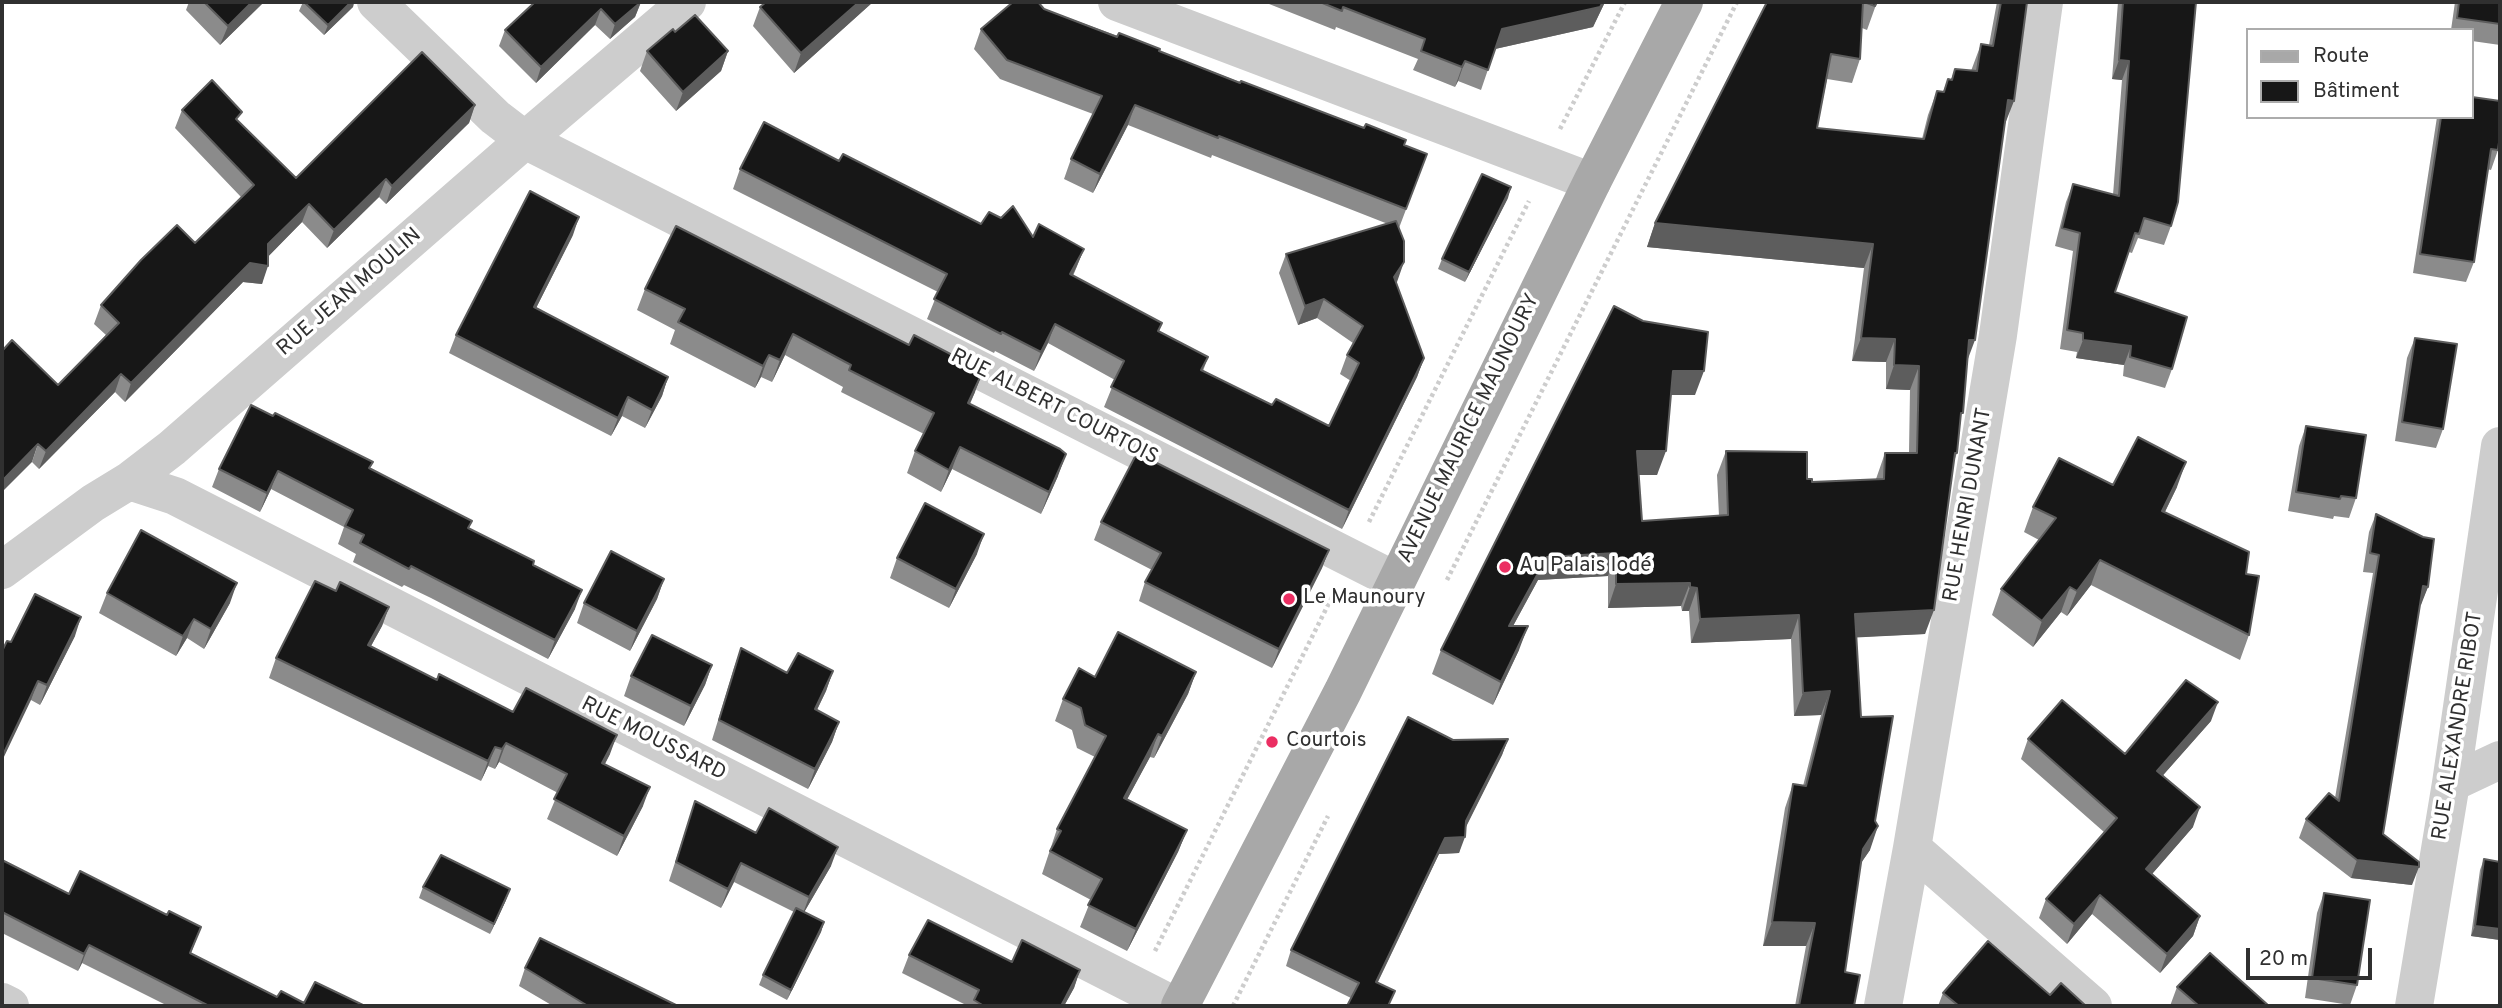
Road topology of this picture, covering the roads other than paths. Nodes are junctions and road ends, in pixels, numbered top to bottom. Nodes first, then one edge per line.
1 (376, 2) edge
2 (687, 2) edge
3 (1117, 2) edge
4 (1684, 2) edge
5 (2044, 2) edge
6 (524, 140) junction
7 (1592, 182) junction
8 (2500, 446) edge
9 (129, 481) junction
10 (2, 570) edge
11 (1396, 581) junction
12 (2500, 760) edge
13 (2451, 783) junction
14 (1912, 848) junction
15 (2, 1002) edge
16 (2422, 1005) edge
17 (10, 1006) edge
18 (1177, 1006) edge
19 (1882, 1006) edge
20 (2093, 1006) edge

1 - 6 street, RUE ALBERT COURTOIS
2 - 6 street, RUE JEAN MOULIN
3 - 7 street
4 - 7 main road, AVENUE MAURICE MAUNOURY
5 - 14 street, RUE HENRI DUNANT
6 - 9 street, RUE JEAN MOULIN
6 - 11 street, RUE ALBERT COURTOIS
7 - 11 main road, AVENUE MAURICE MAUNOURY
8 - 13 street, RUE ALEXANDRE RIBOT
9 - 10 street, RUE JEAN MOULIN
9 - 18 street, RUE MOUSSARD
11 - 18 main road, AVENUE MAURICE MAUNOURY
12 - 13 street
13 - 16 street, RUE ALEXANDRE RIBOT
14 - 19 street, RUE HENRI DUNANT
14 - 20 street
15 - 17 street

